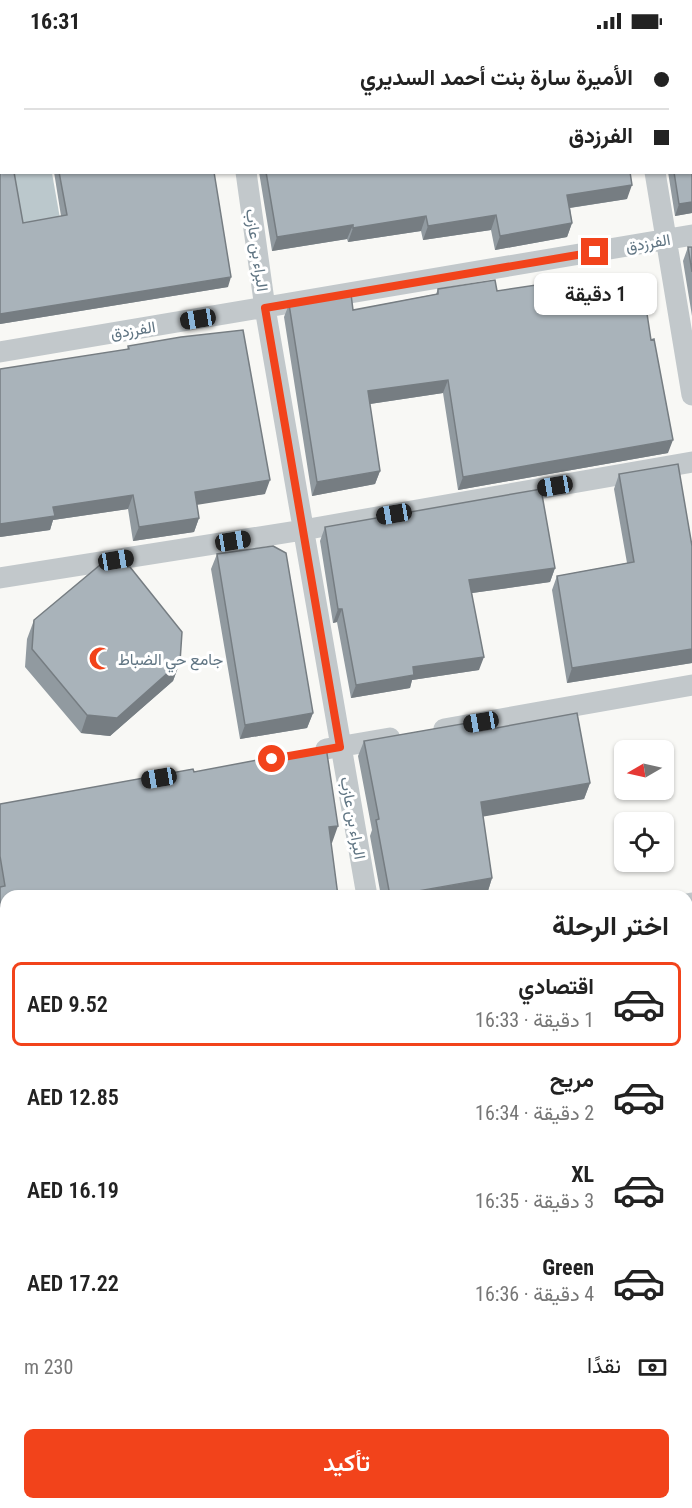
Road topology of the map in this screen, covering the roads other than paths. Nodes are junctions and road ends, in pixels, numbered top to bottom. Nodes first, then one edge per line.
1 (246, 174) edge
2 (655, 174) edge
3 (692, 236) edge
4 (666, 240) junction
5 (265, 308) junction
6 (0, 352) edge
7 (692, 395) edge
8 (692, 462) edge
9 (303, 530) junction
10 (0, 578) edge
11 (692, 685) edge
12 (340, 747) junction
13 (305, 753) edge
14 (366, 890) edge

1 - 5 street, البراء بن عازب
2 - 4 street
3 - 4 street, الفرزدق
4 - 5 street, الفرزدق
4 - 7 street
5 - 6 street, الفرزدق
5 - 9 street, البراء بن عازب
8 - 9 street
9 - 10 street
9 - 12 street, البراء بن عازب
11 - 12 street
12 - 13 street
12 - 14 street, البراء بن عازب

